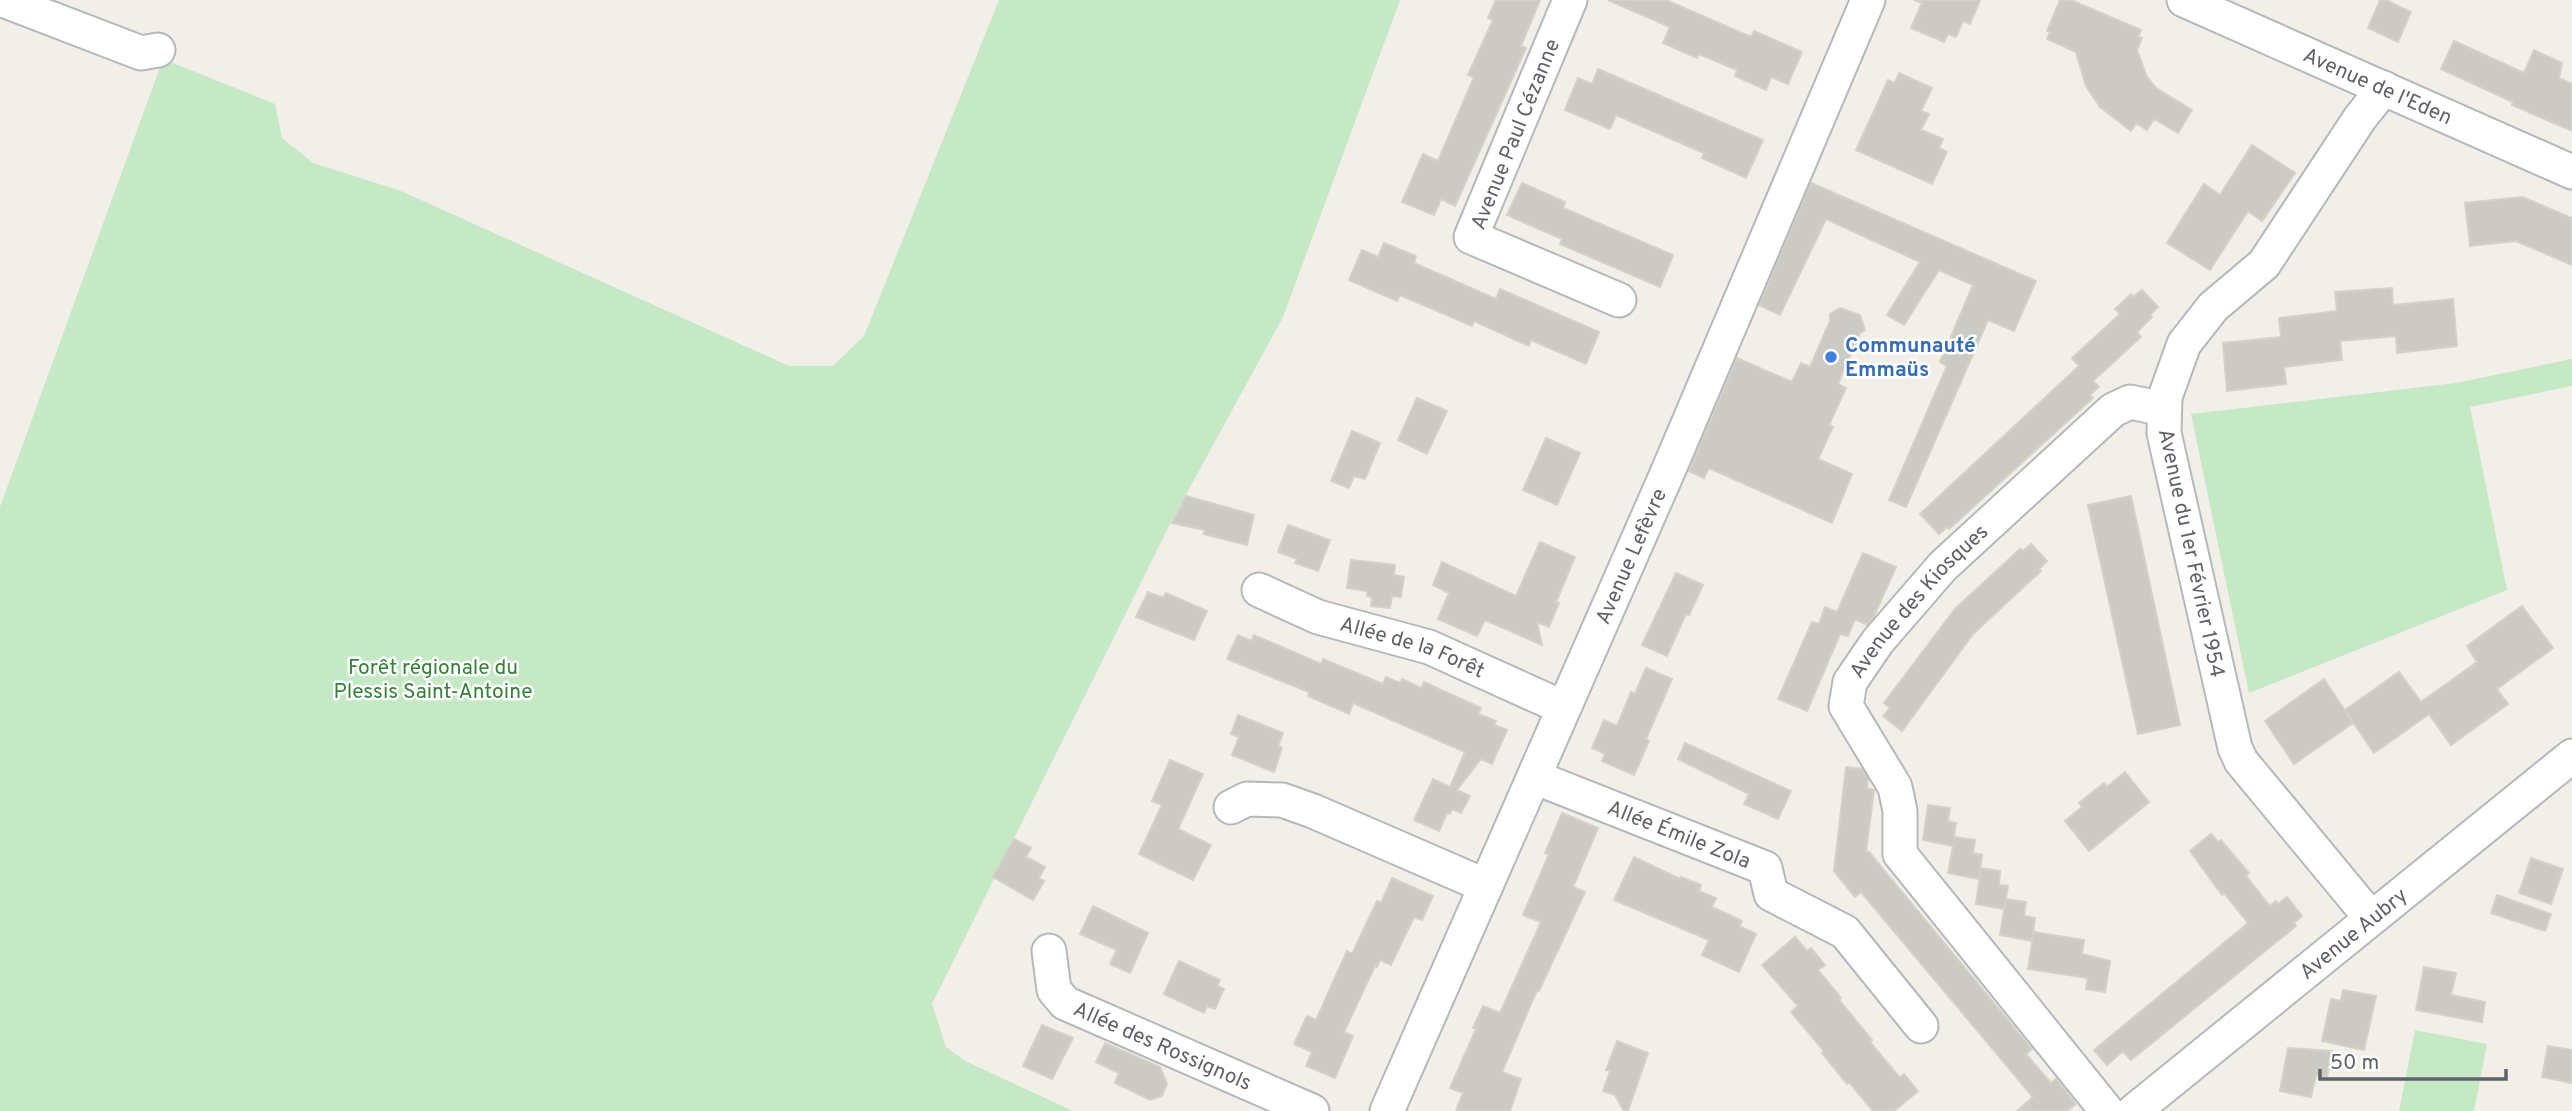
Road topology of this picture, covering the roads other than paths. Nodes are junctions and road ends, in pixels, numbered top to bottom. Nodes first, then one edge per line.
1 (3, 0) edge
2 (1570, 0) edge
3 (1868, 0) edge
4 (2184, 0) edge
5 (158, 50) dead end
6 (2385, 88) junction
7 (2572, 172) edge
8 (1619, 300) dead end
9 (2164, 410) junction
10 (1259, 590) dead end
11 (1564, 708) junction
12 (2572, 756) edge
13 (1534, 777) junction
14 (1231, 807) dead end
15 (1486, 886) junction
16 (2371, 918) junction
17 (1049, 951) dead end
18 (1921, 1026) dead end
19 (1312, 1111) edge
20 (1387, 1111) edge
21 (2107, 1111) edge
22 (2134, 1111) edge

1 - 5 street
2 - 8 street, Avenue Paul Cézanne
3 - 11 street, Avenue Lefèvre
4 - 6 street, Avenue de l'Eden
6 - 7 street, Avenue de l'Eden
6 - 9 street, Avenue du 1er Février 1954
9 - 16 street, Avenue du 1er Février 1954
9 - 21 street, Avenue des Kiosques
10 - 11 street, Allée de la Forêt
11 - 13 street, Avenue Lefèvre
12 - 16 street, Avenue Aubry
13 - 15 street, Avenue Lefèvre
13 - 18 street, Allée Émile Zola
14 - 15 street
15 - 20 street, Avenue Lefèvre
16 - 22 street, Avenue Aubry
17 - 19 street, Allée des Rossignols

